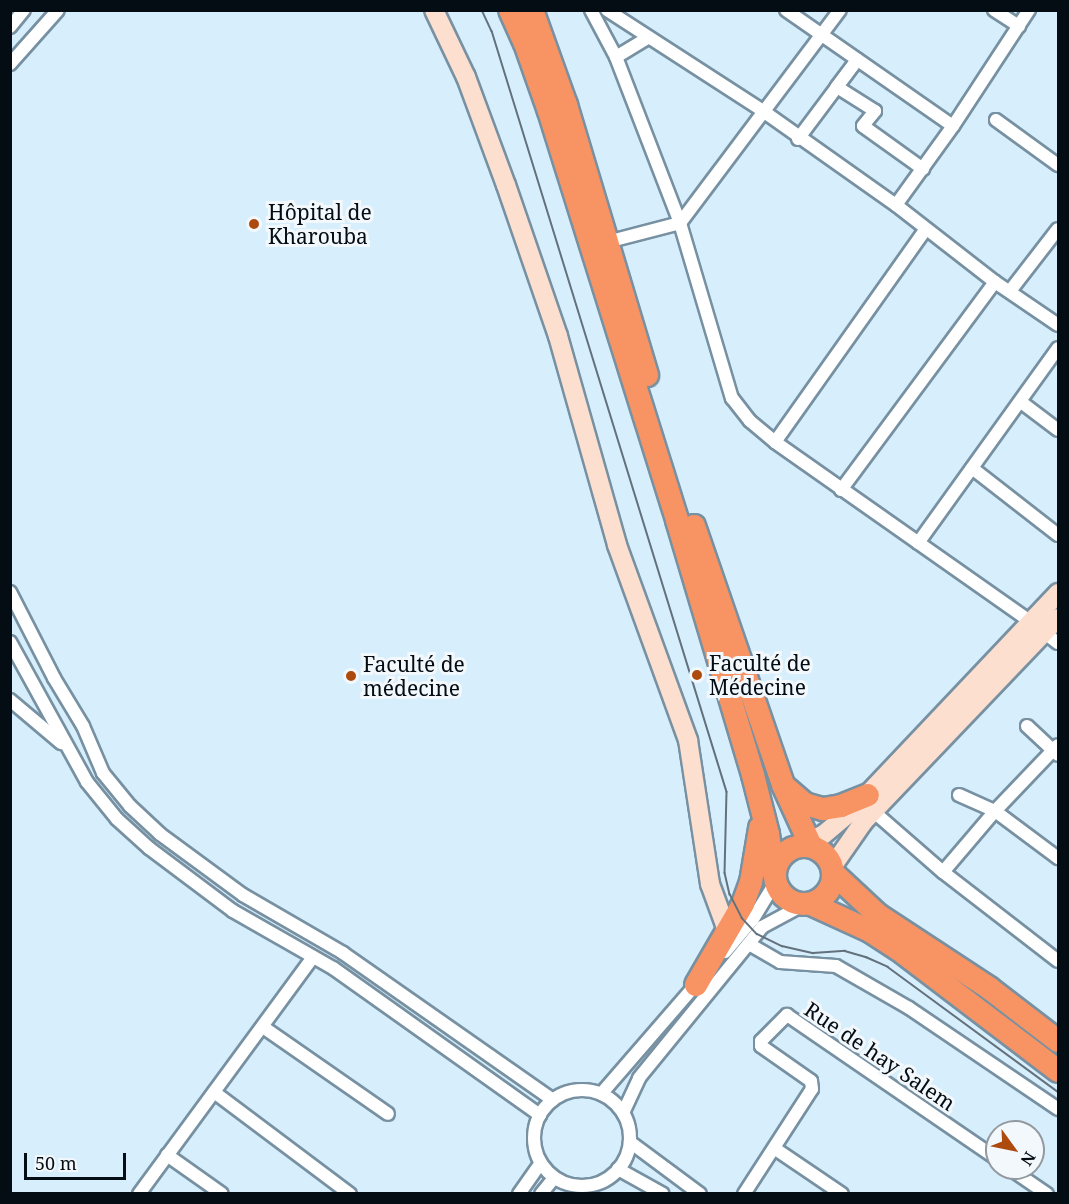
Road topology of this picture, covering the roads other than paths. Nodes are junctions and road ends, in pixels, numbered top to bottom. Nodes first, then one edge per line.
1 (24, 10) edge
2 (434, 10) edge
3 (510, 10) edge
4 (532, 10) edge
5 (591, 10) edge
6 (607, 10) edge
7 (786, 10) edge
8 (840, 10) edge
9 (994, 10) edge
10 (1029, 10) edge
11 (51, 13) edge
12 (1019, 26) junction
13 (10, 27) edge
14 (821, 36) junction
15 (648, 38) junction
16 (616, 57) junction
17 (857, 60) junction
18 (10, 64) edge
19 (763, 111) junction
20 (996, 120) dead end
21 (953, 126) junction
22 (798, 139) junction
23 (1059, 165) edge
24 (923, 169) junction
25 (896, 205) junction
26 (680, 223) junction
27 (1059, 229) edge
28 (926, 230) junction
29 (607, 242) junction
30 (994, 282) junction
31 (1010, 291) junction
32 (1059, 325) edge
33 (1059, 348) edge
34 (1020, 402) junction
35 (1059, 430) edge
36 (775, 442) junction
37 (972, 468) junction
38 (841, 490) junction
39 (1059, 535) edge
40 (918, 543) junction
41 (10, 592) edge
42 (1059, 593) edge
43 (1059, 618) edge
44 (1045, 633) edge
45 (10, 642) edge
46 (10, 700) edge
47 (1027, 726) dead end
48 (67, 748) junction
49 (1057, 750) edge
50 (96, 757) junction
51 (77, 767) junction
52 (783, 785) junction
53 (958, 795) dead end
54 (871, 803) junction
55 (995, 811) junction
56 (762, 812) junction
57 (806, 845) junction
58 (1059, 858) edge
59 (833, 870) junction
60 (943, 872) junction
61 (775, 878) junction
62 (807, 904) junction
63 (728, 933) junction
64 (749, 944) junction
65 (313, 957) junction
66 (1059, 961) edge
67 (696, 985) junction
68 (263, 1027) junction
69 (1059, 1041) edge
70 (1059, 1071) edge
71 (214, 1092) junction
72 (601, 1094) junction
73 (553, 1100) junction
74 (1059, 1109) edge
75 (623, 1113) junction
76 (388, 1114) dead end
77 (540, 1115) junction
78 (630, 1142) junction
79 (774, 1148) junction
80 (985, 1152) edge
81 (167, 1155) junction
82 (541, 1163) junction
83 (618, 1170) junction
84 (554, 1178) junction
85 (1027, 1180) edge
86 (139, 1194) edge
87 (222, 1194) edge
88 (350, 1194) edge
89 (519, 1194) edge
90 (542, 1194) edge
91 (663, 1194) edge
92 (700, 1194) edge
93 (744, 1194) edge
94 (842, 1194) edge
95 (1047, 1194) edge

1 - 13 street
2 - 63 street
3 - 56 highway
4 - 29 highway
5 - 16 street
6 - 15 street
7 - 14 street
8 - 14 street
9 - 12 street
10 - 12 street
11 - 18 street
12 - 21 street
14 - 17 street
14 - 19 street
15 - 16 street
15 - 19 street
16 - 26 street
17 - 21 street
17 - 22 street
17 - 24 street
19 - 22 street
19 - 26 street
20 - 23 street
21 - 24 street
22 - 25 street
24 - 25 street
25 - 28 street
26 - 29 street
26 - 36 street
27 - 31 street
28 - 30 street
28 - 36 street
29 - 52 highway
30 - 31 street
30 - 38 street
31 - 32 street
33 - 34 street
34 - 35 street
34 - 37 street
36 - 38 street
37 - 39 street
37 - 40 street
38 - 40 street
40 - 44 street
41 - 50 street
42 - 44 street
43 - 44 street
44 - 54 street
45 - 48 street
46 - 48 street
47 - 49 street
48 - 51 street
49 - 55 street
50 - 51 street
50 - 73 street
51 - 65 street
52 - 54 highway
52 - 57 highway
53 - 55 street
54 - 57 street
54 - 59 street
54 - 60 street
55 - 58 street
55 - 60 street
56 - 61 highway
56 - 63 highway
57 - 59 highway
57 - 61 highway
59 - 62 highway
59 - 69 highway
60 - 66 street
61 - 62 highway
61 - 67 street
62 - 64 street
62 - 70 highway
63 - 67 highway
64 - 74 street
64 - 75 street
65 - 68 street
65 - 77 street
67 - 72 street
68 - 71 street
68 - 76 street
71 - 81 street
71 - 88 street
72 - 73 street
72 - 75 street
73 - 77 street
75 - 78 street
77 - 82 street
78 - 83 street
78 - 92 street
79 - 80 street, Rue de hay Salem
79 - 93 street, Rue de hay Salem
79 - 94 street
81 - 86 street
81 - 87 street
82 - 84 street
82 - 89 street
83 - 84 street
83 - 91 street
84 - 90 street
85 - 95 street

